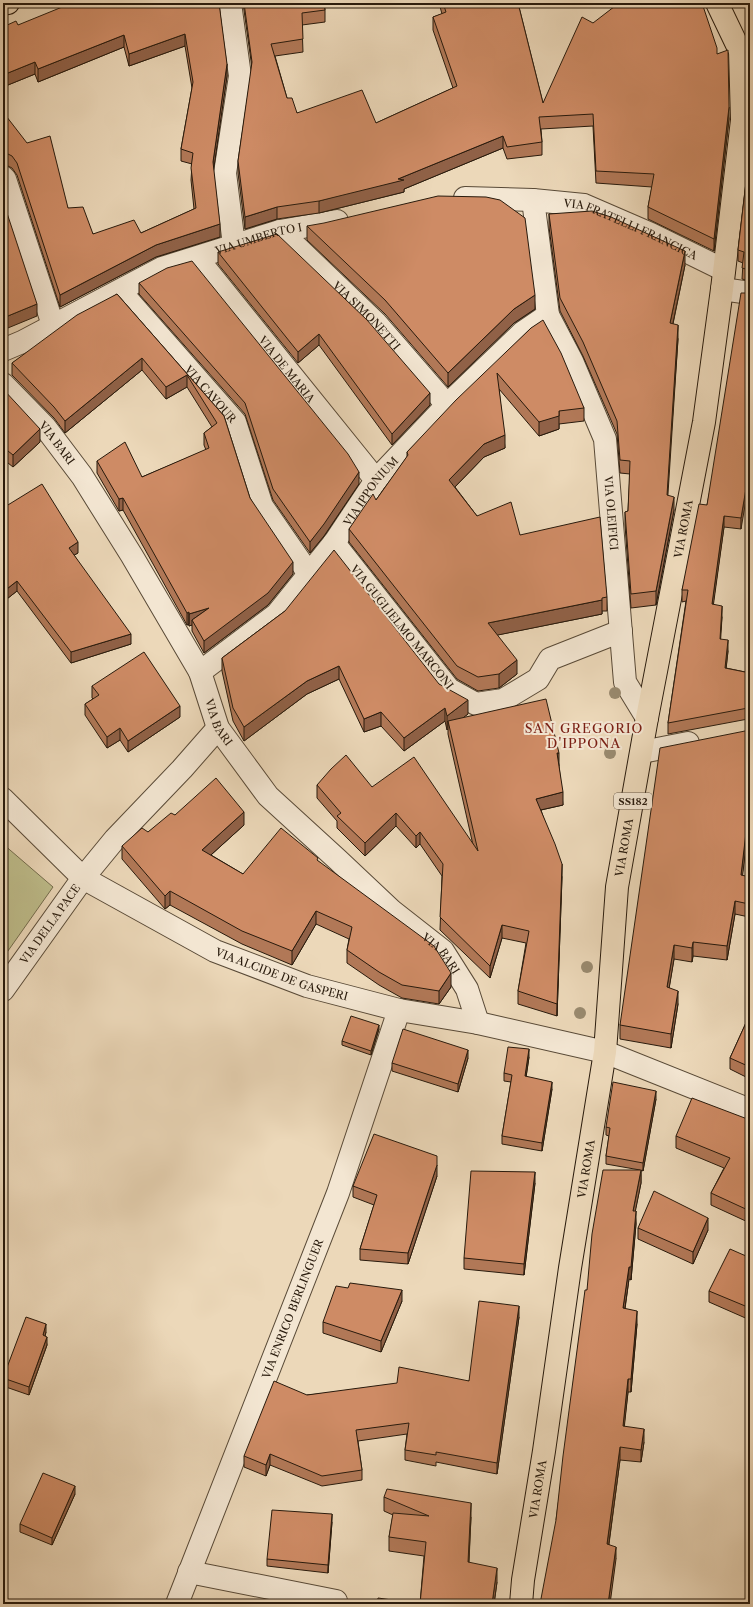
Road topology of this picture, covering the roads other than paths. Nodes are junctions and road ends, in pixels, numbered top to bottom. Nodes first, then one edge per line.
1 (8, 3) edge
2 (230, 3) edge
3 (717, 3) edge
4 (3, 4) edge
5 (3, 177) edge
6 (445, 197) edge
7 (533, 200) junction
8 (360, 215) edge
9 (280, 231) junction
10 (234, 245) junction
11 (197, 258) junction
12 (723, 280) junction
13 (120, 291) junction
14 (750, 293) edge
15 (548, 315) junction
16 (53, 325) junction
17 (3, 350) edge
18 (3, 384) edge
19 (447, 405) junction
20 (376, 480) junction
21 (334, 543) junction
22 (309, 574) junction
23 (621, 631) junction
24 (200, 672) junction
25 (647, 718) junction
26 (218, 728) junction
27 (704, 740) edge
28 (642, 752) junction
29 (3, 799) edge
30 (83, 878) junction
31 (3, 990) edge
32 (398, 1010) junction
33 (478, 1023) junction
34 (605, 1052) junction
35 (750, 1110) edge
36 (190, 1572) junction
37 (177, 1604) edge
38 (335, 1604) edge
39 (521, 1604) edge

1 - 4 main road
2 - 10 street
3 - 12 main road, VIA ROMA / SS182
5 - 16 street
6 - 7 street
7 - 12 street, VIA FRATELLI FRANCICA
7 - 15 street
8 - 9 street, VIA UMBERTO I
9 - 10 street, VIA UMBERTO I
9 - 19 street, VIA SIMONETTI
10 - 11 street, VIA UMBERTO I
11 - 13 street, VIA UMBERTO I
11 - 20 street, VIA DE MARIA
12 - 14 street, VIA FRATELLI FRANCICA
12 - 25 main road, VIA ROMA / SS182
13 - 16 street, VIA UMBERTO I
13 - 22 street, VIA CAVOUR
15 - 19 street, VIA IPPONIUM
15 - 23 street, VIA OLEIFICI
16 - 17 street, VIA UMBERTO I
18 - 24 street, VIA BARI
19 - 20 street, VIA IPPONIUM
20 - 21 street, VIA IPPONIUM
21 - 22 street, VIA IPPONIUM
21 - 23 street, VIA GUGLIELMO MARCONI
22 - 24 street, VIA IPPONIUM
23 - 25 street, VIA OLEIFICI
24 - 26 street, VIA BARI
25 - 28 main road, VIA ROMA / SS182
26 - 30 street, VIA DELLA PACE
26 - 33 street, VIA BARI
27 - 28 street
28 - 34 main road, VIA ROMA / SS182
29 - 30 street, VIA ALCIDE DE GASPERI
30 - 31 street, VIA DELLA PACE
30 - 32 street, VIA ALCIDE DE GASPERI
32 - 33 street, VIA ALCIDE DE GASPERI
32 - 36 street, VIA ENRICO BERLINGUER
33 - 34 street, VIA ALCIDE DE GASPERI
34 - 35 street, VIA ALCIDE DE GASPERI
34 - 39 main road, VIA ROMA / SS182
36 - 37 street, VIA ENRICO BERLINGUER
36 - 38 street

